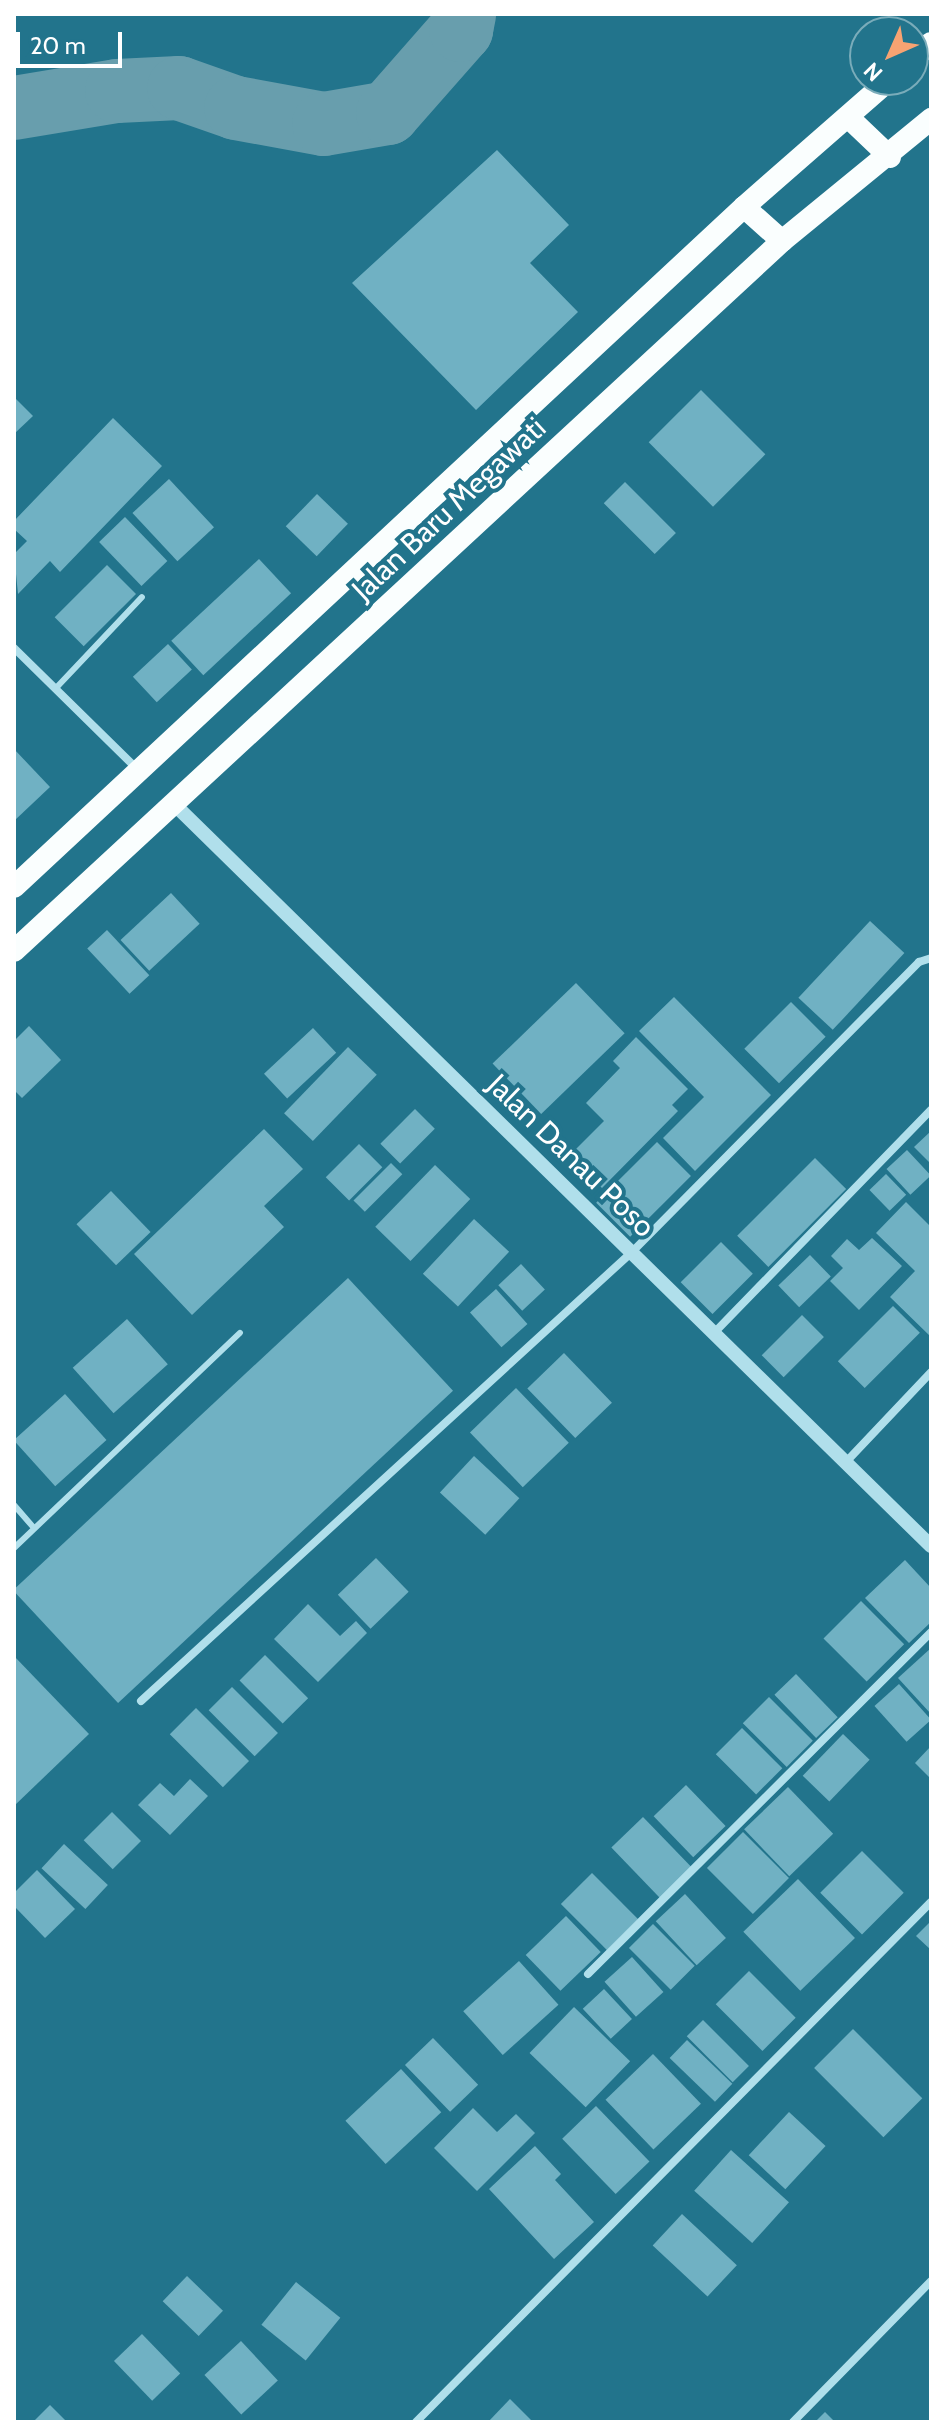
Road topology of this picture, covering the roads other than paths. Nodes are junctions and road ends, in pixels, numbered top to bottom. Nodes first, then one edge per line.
1 (871, 96) edge
2 (848, 117) junction
3 (931, 119) edge
4 (890, 157) junction
5 (744, 207) junction
6 (782, 241) junction
7 (142, 597) dead end
8 (14, 648) edge
9 (56, 688) junction
10 (141, 773) junction
11 (174, 804) junction
12 (14, 887) edge
13 (14, 951) edge
14 (931, 958) edge
15 (931, 1110) edge
16 (632, 1252) junction
17 (240, 1333) dead end
18 (714, 1333) junction
19 (931, 1372) edge
20 (846, 1462) junction
21 (14, 1505) edge
22 (34, 1528) junction
23 (931, 1546) edge
24 (14, 1548) edge
25 (931, 1632) edge
26 (141, 1701) dead end
27 (931, 1902) edge
28 (588, 1974) dead end
29 (931, 2281) edge
30 (416, 2422) edge
31 (793, 2422) edge

1 - 2 highway, Jalan Baru Megawati
2 - 4 highway
2 - 5 highway, Jalan Baru Megawati
3 - 4 highway, Jalan Baru Megawati
4 - 6 highway, Jalan Baru Megawati
5 - 6 highway
5 - 10 highway, Jalan Baru Megawati
6 - 11 highway, Jalan Baru Megawati
7 - 9 lane
8 - 9 street
9 - 10 street
10 - 12 highway, Jalan Baru Megawati
11 - 13 highway, Jalan Baru Megawati
11 - 16 street, Jalan Danau Poso
14 - 16 street
15 - 18 street
16 - 18 street, Jalan Danau Poso
16 - 26 street
17 - 22 lane
18 - 20 street, Jalan Danau Poso
19 - 20 street
20 - 23 street, Jalan Danau Poso
21 - 22 lane
22 - 24 lane
25 - 28 street
27 - 30 street
29 - 31 street

